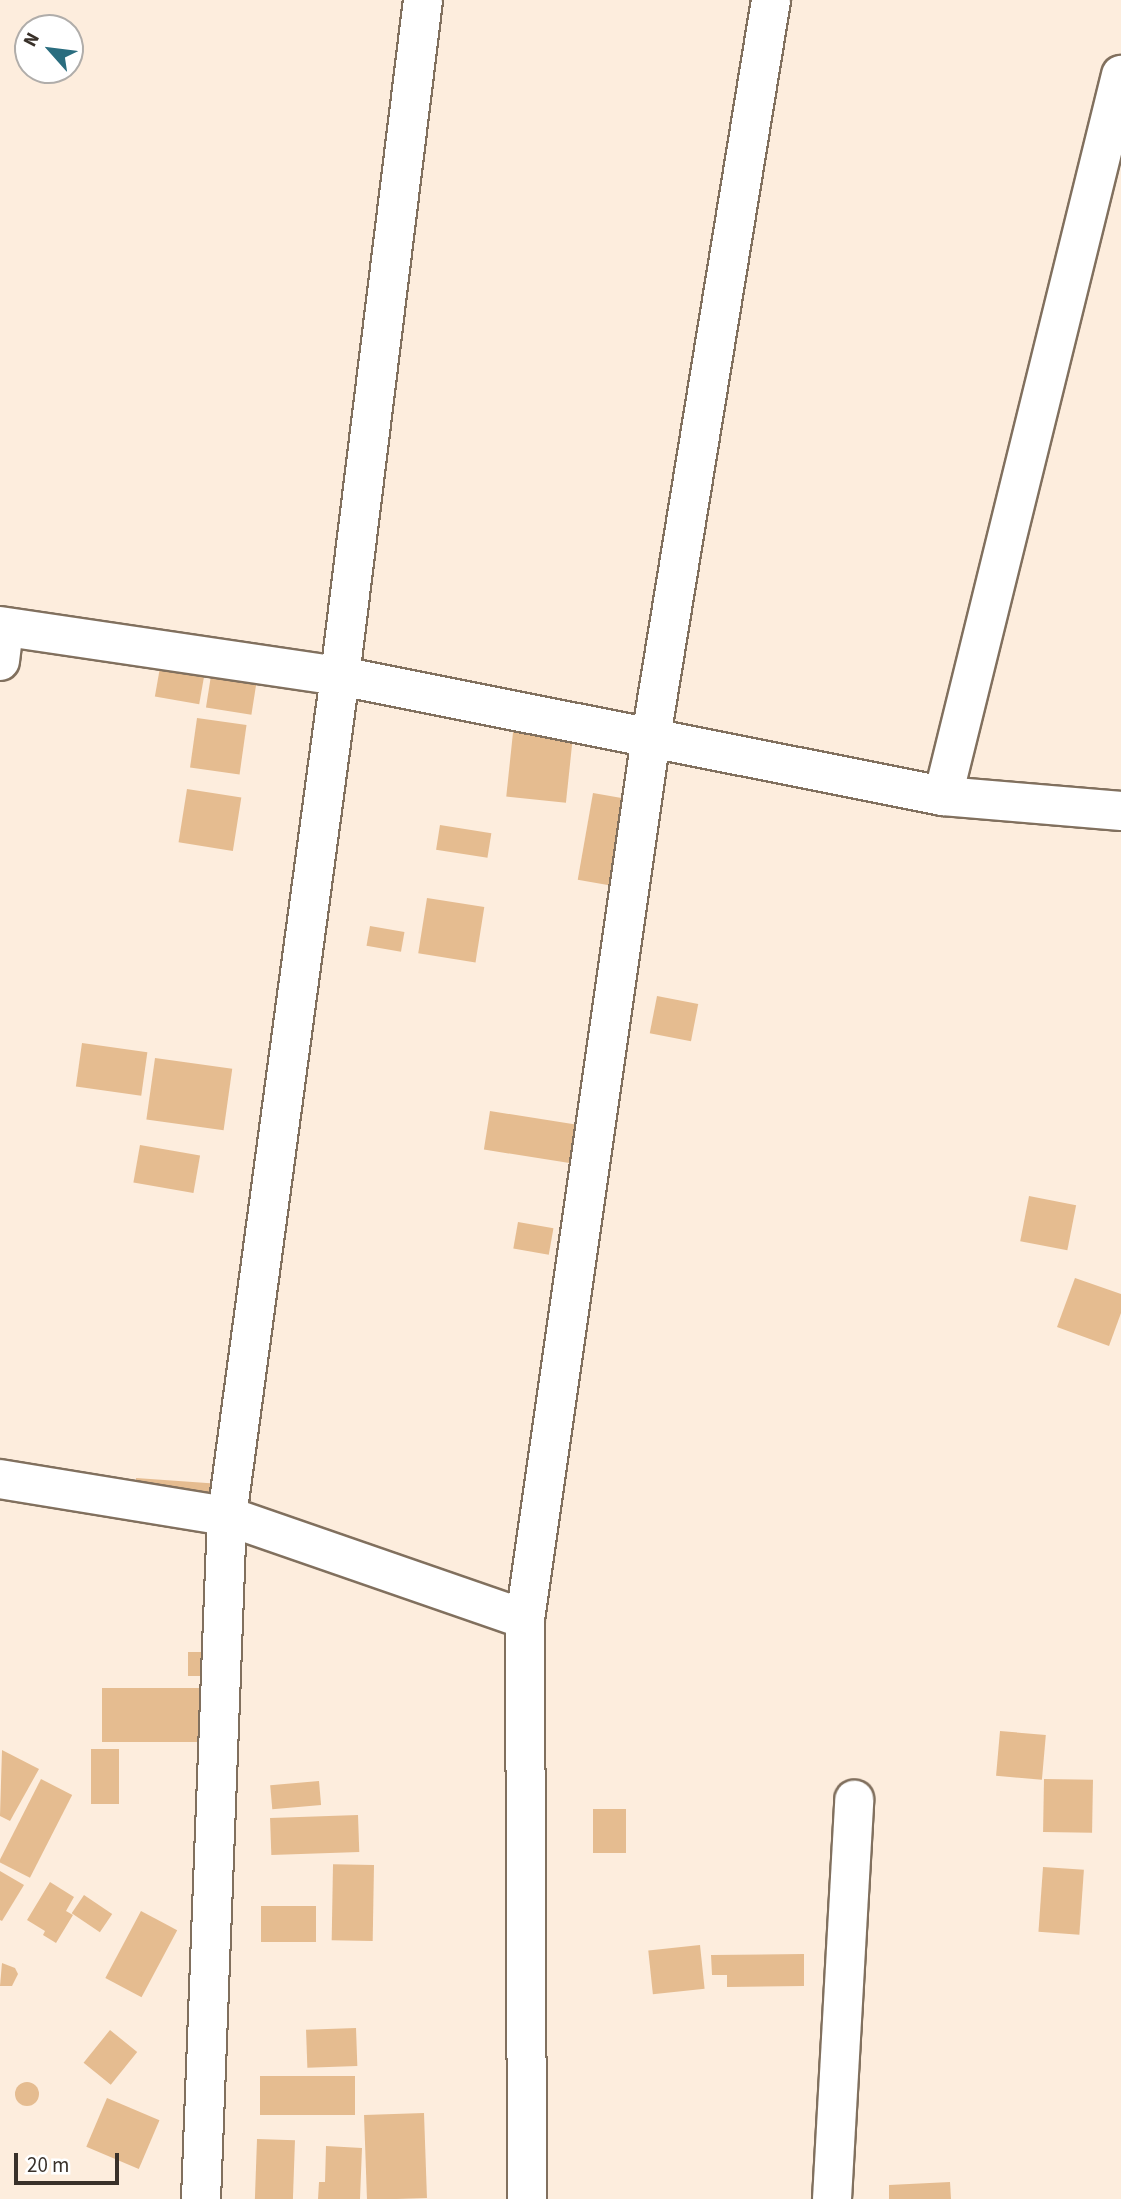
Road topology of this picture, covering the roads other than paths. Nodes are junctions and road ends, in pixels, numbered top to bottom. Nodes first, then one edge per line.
1 (423, 0) edge
2 (771, 0) edge
3 (1121, 75) edge
4 (1, 638) edge
5 (340, 676) junction
6 (651, 737) junction
7 (943, 796) junction
8 (1121, 811) edge
9 (0, 1479) edge
10 (227, 1516) junction
11 (525, 1619) junction
12 (854, 1800) dead end
13 (201, 2199) edge
14 (527, 2199) edge
15 (832, 2199) edge

1 - 5 street
2 - 6 street
3 - 7 street
4 - 5 street
5 - 6 street
5 - 10 street
6 - 7 street
6 - 11 street
7 - 8 street
9 - 10 street
10 - 11 street
10 - 13 street
11 - 14 street
12 - 15 street

